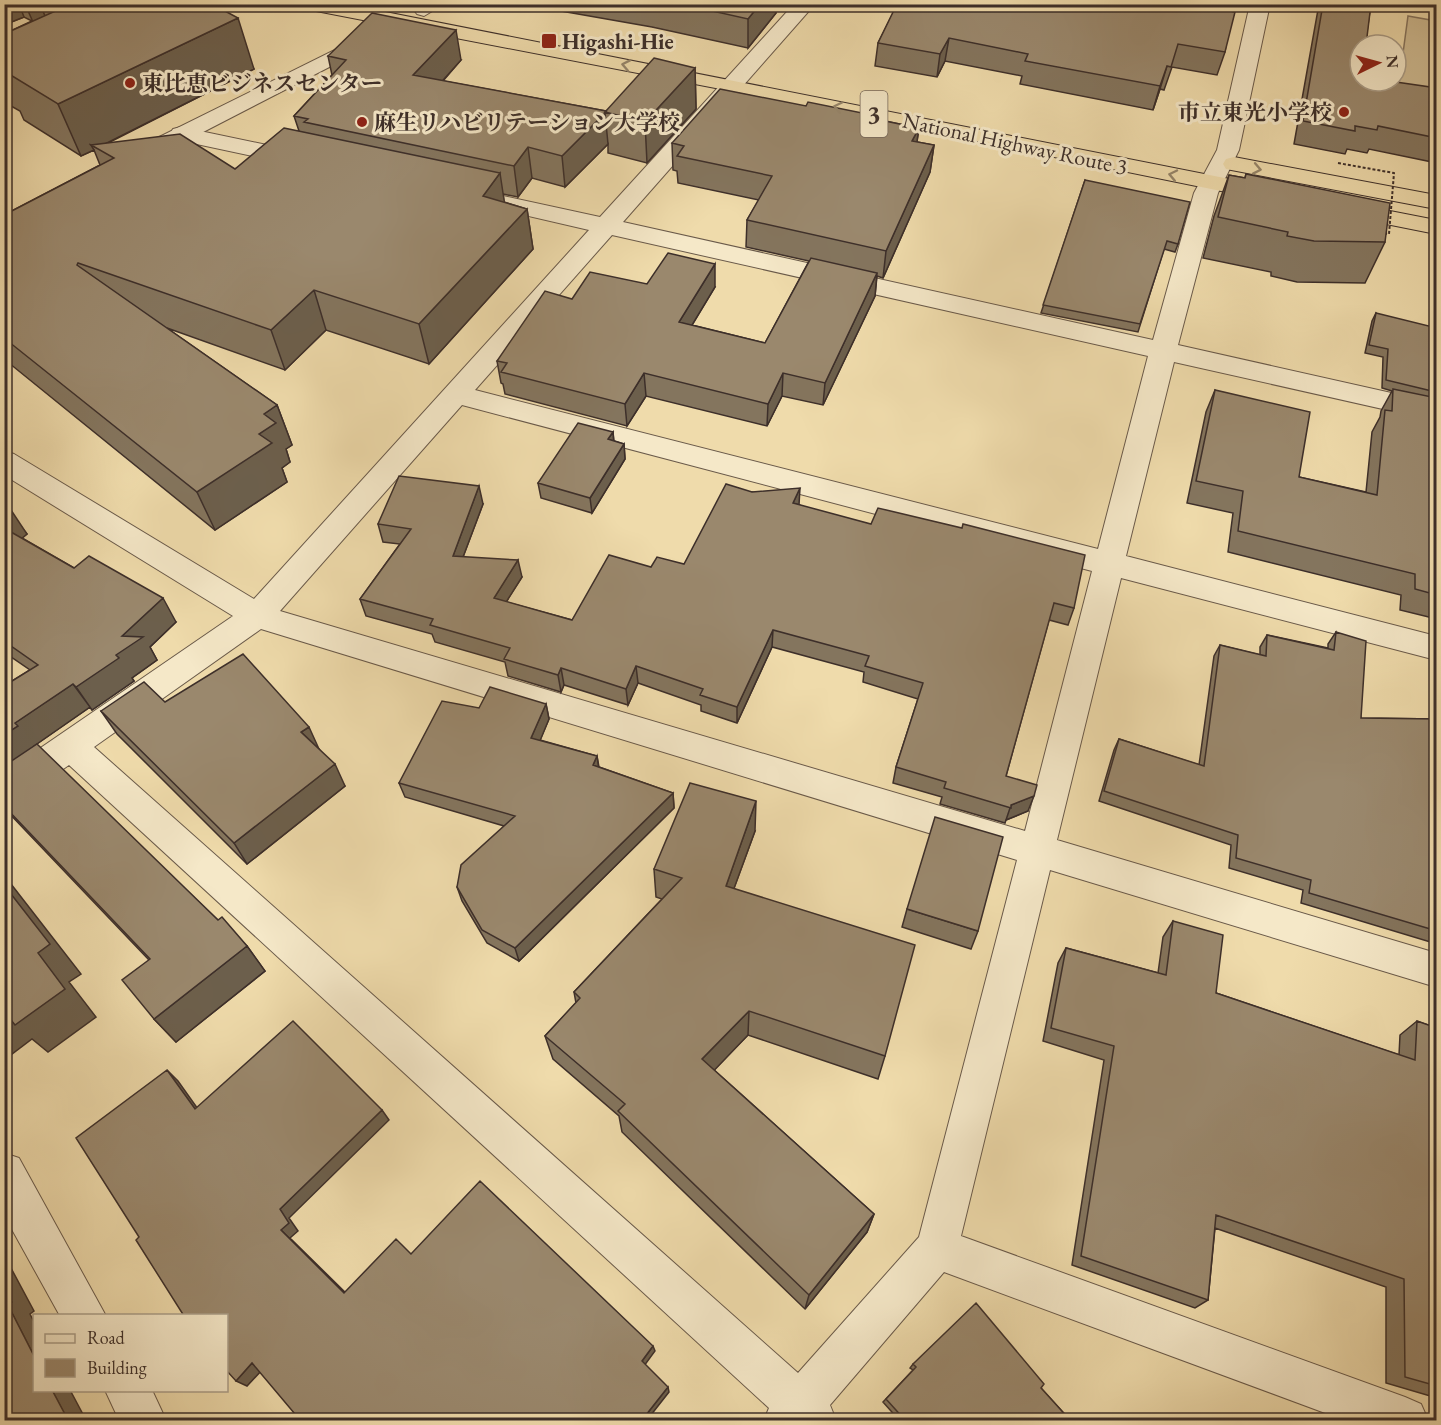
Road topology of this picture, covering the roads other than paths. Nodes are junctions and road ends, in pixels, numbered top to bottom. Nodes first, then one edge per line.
1 (311, 4) edge
2 (805, 4) edge
3 (1260, 4) edge
4 (429, 7) edge
5 (398, 13) edge
6 (737, 78) junction
7 (181, 134) junction
8 (1222, 162) junction
9 (319, 163) edge
10 (119, 166) edge
11 (1208, 188) junction
12 (456, 193) edge
13 (1290, 198) edge
14 (1437, 202) edge
15 (1324, 205) edge
16 (605, 225) junction
17 (1437, 226) edge
18 (1163, 351) junction
19 (453, 394) junction
20 (1437, 412) edge
21 (4, 461) edge
22 (1110, 562) junction
23 (257, 615) junction
24 (1437, 648) edge
25 (70, 746) junction
26 (4, 792) edge
27 (1038, 850) junction
28 (1437, 970) edge
29 (4, 1173) edge
30 (937, 1248) junction
31 (83, 1314) edge
32 (128, 1392) edge
33 (800, 1416) edge
34 (143, 1420) edge
35 (1405, 1420) edge

1 - 5 highway, National Highway Route 3 / 3
2 - 6 street
3 - 8 street
4 - 5 highway, National Highway Route 3 / 3
4 - 6 highway, National Highway Route 3 / 3
6 -> 5 highway, National Highway Route 3 / 3
5 - 7 street
6 - 8 highway, National Highway Route 3 / 3
11 -> 6 highway, National Highway Route 3 / 3
6 - 16 street
7 - 9 street
7 - 10 street
8 - 11 street
8 -> 14 highway, National Highway Route 3 / 3
11 - 13 highway, National Highway Route 3 / 3
11 - 18 street
12 - 16 street
15 - 17 highway
16 - 18 street
16 - 19 street
18 - 20 street
18 - 22 street
19 - 22 street
19 - 23 street
21 - 23 street
22 - 24 street
22 - 27 street
23 - 25 street
23 - 27 street
25 - 26 street
25 - 33 street
27 - 28 street
27 - 30 street
29 - 31 street
30 - 33 street
30 - 35 street
32 - 34 street

